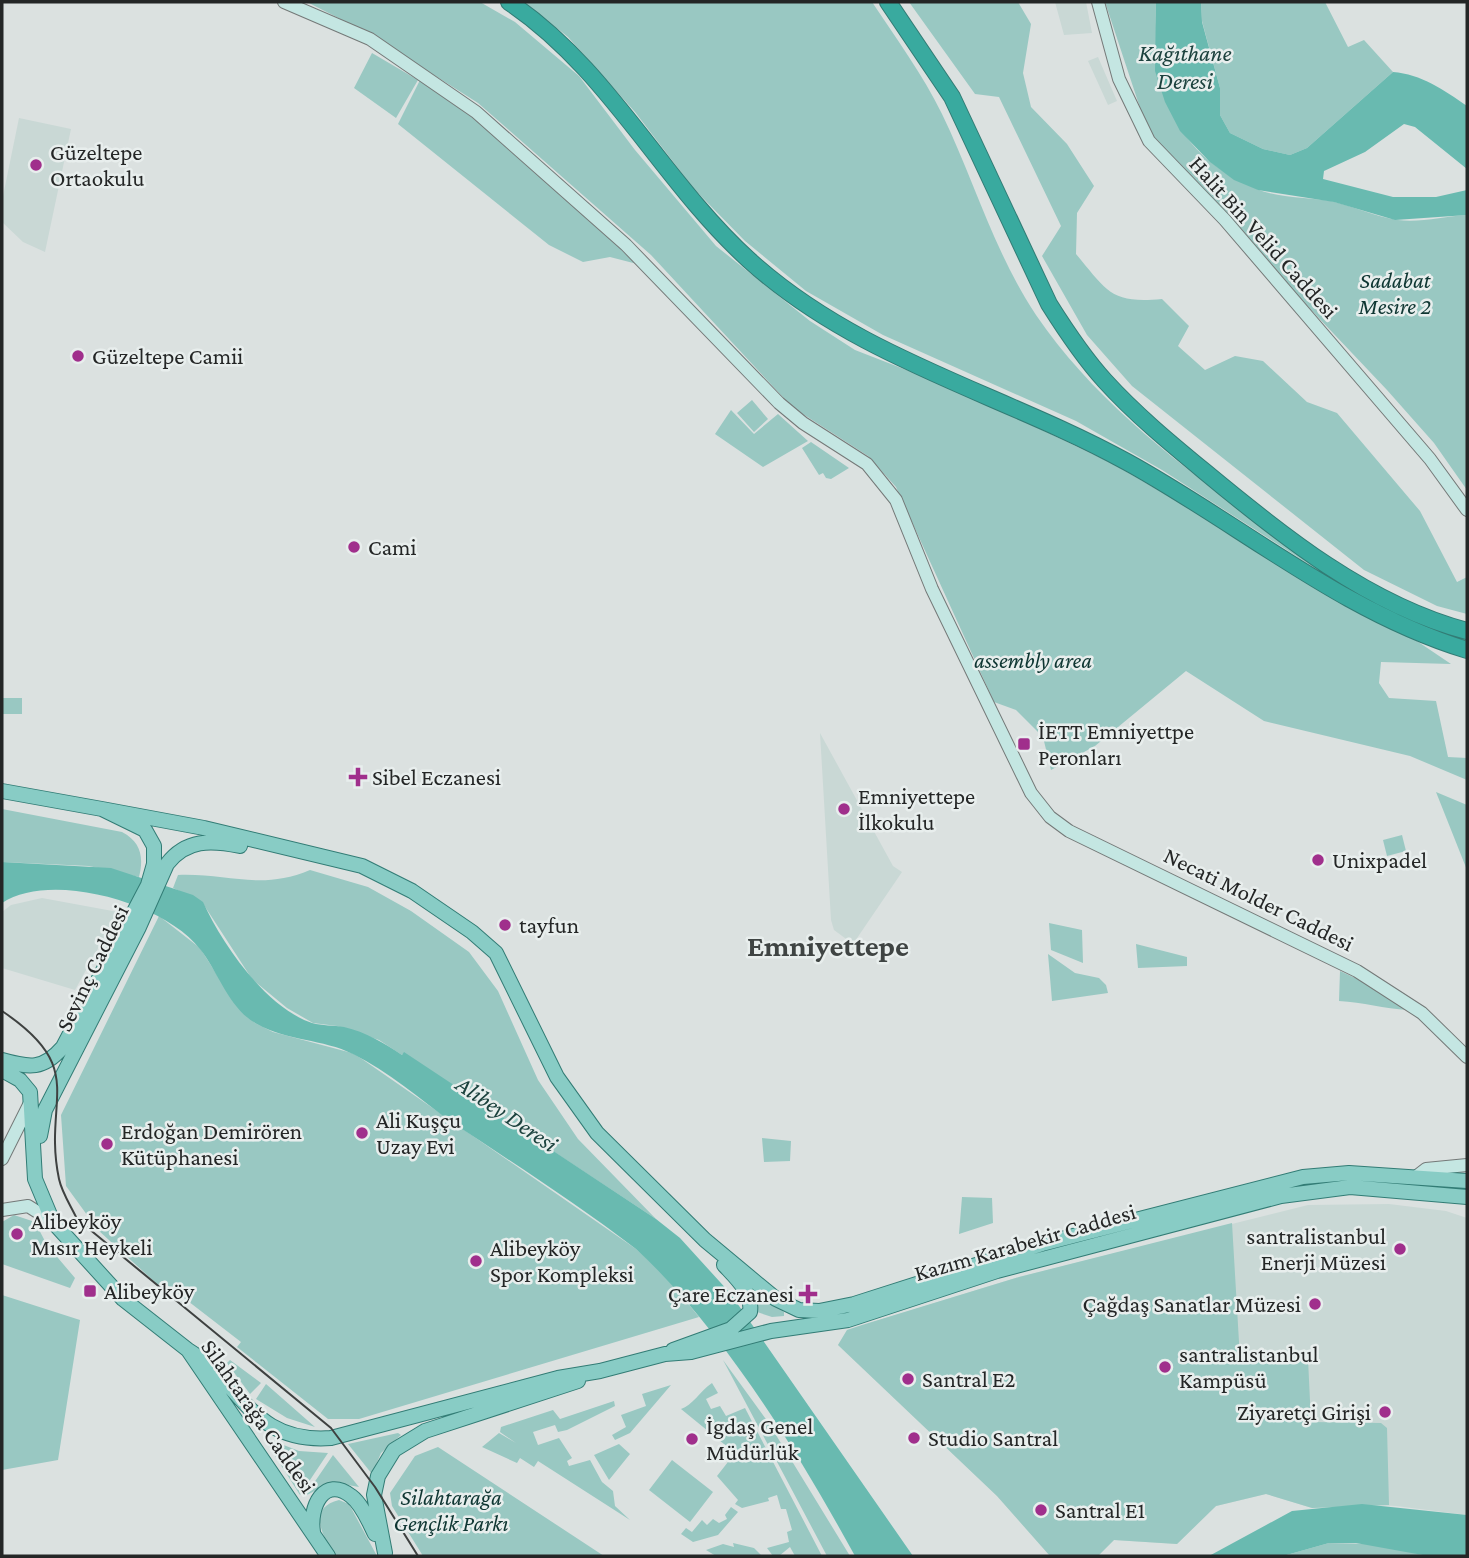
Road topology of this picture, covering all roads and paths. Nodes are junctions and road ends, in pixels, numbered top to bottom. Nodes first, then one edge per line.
1 (284, 2) edge
2 (509, 2) edge
3 (887, 2) edge
4 (1098, 2) edge
5 (1467, 510) edge
6 (1467, 631) edge
7 (1467, 650) edge
8 (2, 791) edge
9 (102, 809) junction
10 (263, 844) junction
11 (157, 875) junction
12 (135, 925) junction
13 (1467, 1057) edge
14 (2, 1060) edge
15 (2, 1070) edge
16 (32, 1099) junction
17 (2, 1159) edge
18 (1467, 1164) edge
19 (1467, 1181) edge
20 (1418, 1183) junction
21 (39, 1193) junction
22 (1467, 1197) edge
23 (2, 1210) edge
24 (52, 1222) junction
25 (705, 1240) junction
26 (188, 1350) junction
27 (665, 1354) junction
28 (600, 1371) junction
29 (314, 1536) junction
30 (386, 1555) edge
31 (328, 1556) edge

1 - 13 main road, Necati Molder Caddesi
2 - 7 highway
3 - 6 highway
4 - 5 main road, Halit Bin Velid Caddesi
8 - 9 main road
9 - 10 main road
9 - 11 main road
10 - 11 main road
10 - 25 main road
11 - 12 main road
12 - 14 main road, Sevinç Caddesi
12 - 21 main road, Sevinç Caddesi
15 - 16 main road
16 - 17 main road
16 - 21 main road
18 - 20 main road
19 - 20 main road, Kazım Karabekir Caddesi
20 - 22 main road, Kazım Karabekir Caddesi
20 - 25 main road, Kazım Karabekir Caddesi
20 - 27 main road, Kazım Karabekir Caddesi
21 - 24 main road
23 - 24 main road
24 - 26 main road, Silahtarağa Caddesi
25 - 27 main road
26 - 28 main road
26 - 29 main road, Silahtarağa Caddesi
27 - 28 main road, Kazım Karabekir Caddesi
28 - 30 main road
29 - 30 main road
29 - 31 main road, Silahtarağa Caddesi

